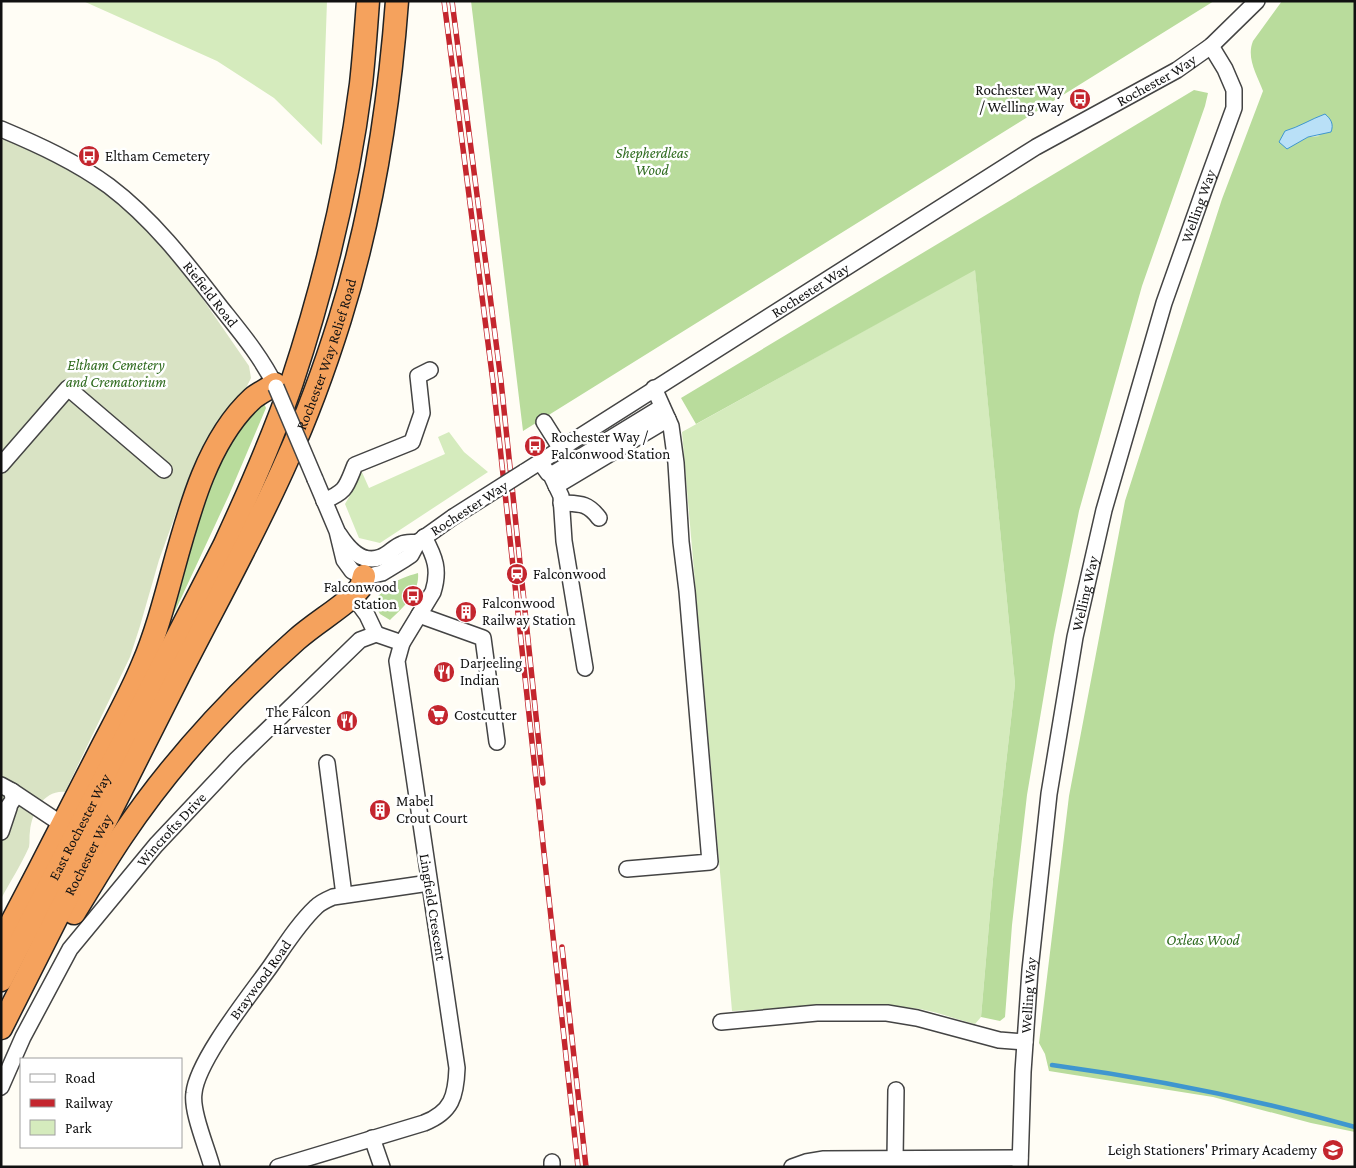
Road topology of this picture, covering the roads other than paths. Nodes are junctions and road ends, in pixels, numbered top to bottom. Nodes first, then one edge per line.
1 (368, 1) edge
2 (397, 1) edge
3 (1257, 1) edge
4 (1211, 46) junction
5 (1, 129) edge
6 (430, 370) dead end
7 (276, 386) junction
8 (654, 388) junction
9 (665, 413) junction
10 (544, 422) dead end
11 (561, 448) junction
12 (536, 464) junction
13 (1, 465) edge
14 (164, 470) dead end
15 (554, 480) junction
16 (324, 501) junction
17 (561, 503) junction
18 (599, 518) dead end
19 (337, 531) junction
20 (421, 540) junction
21 (364, 576) junction
22 (353, 596) junction
23 (419, 615) junction
24 (376, 634) junction
25 (402, 643) junction
26 (585, 668) dead end
27 (168, 678) junction
28 (497, 742) dead end
29 (327, 763) dead end
30 (7, 788) edge
31 (5, 812) edge
32 (63, 825) junction
33 (1, 832) edge
34 (627, 869) dead end
35 (429, 883) junction
36 (344, 895) junction
37 (1, 943) edge
38 (1, 980) edge
39 (721, 1022) dead end
40 (1, 1028) edge
41 (1, 1038) edge
42 (1025, 1042) junction
43 (1, 1087) edge
44 (896, 1090) dead end
45 (372, 1138) junction
46 (895, 1159) junction
47 (1020, 1163) edge
48 (212, 1167) edge
49 (278, 1167) edge
50 (382, 1167) edge
51 (792, 1167) edge

1 - 27 highway, Rochester Way Relief Road
2 - 27 highway, Rochester Way Relief Road
3 - 4 street, Rochester Way
4 - 8 street, Rochester Way
4 - 42 street, Welling Way
5 - 7 street, Riefield Road
6 - 16 street
7 - 16 street, Riefield Road, bridge
7 - 32 highway
8 - 9 street
8 - 11 street, Rochester Way
9 - 15 street
9 - 34 street
10 - 11 street
11 - 12 street, Rochester Way
12 - 15 street
12 - 20 street, Rochester Way, bridge
13 - 14 street
15 - 17 street
16 - 19 street, Riefield Road
17 - 18 street
17 - 26 street
19 - 20 street, Riefield Road
19 - 21 street, Riefield Road
20 - 21 street, Rochester Way
20 - 23 street, Lingfield Crescent
21 - 22 highway
22 - 24 street
22 - 41 highway
23 - 25 street, Lingfield Crescent
23 - 28 street
24 - 25 street
24 - 43 street, Wincrofts Drive
25 - 35 street, Lingfield Crescent
27 - 38 highway, East Rochester Way
27 - 40 highway, Rochester Way
29 - 36 street
30 - 31 street
30 - 32 street
31 - 33 street
32 - 37 highway
35 - 36 street, Braywood Road
35 - 45 street, Lingfield Crescent
36 - 48 street, Braywood Road
39 - 42 street
42 - 47 street, Welling Way
44 - 46 street
45 - 49 street, Lingfield Crescent
45 - 50 street
46 - 47 street
46 - 51 street

